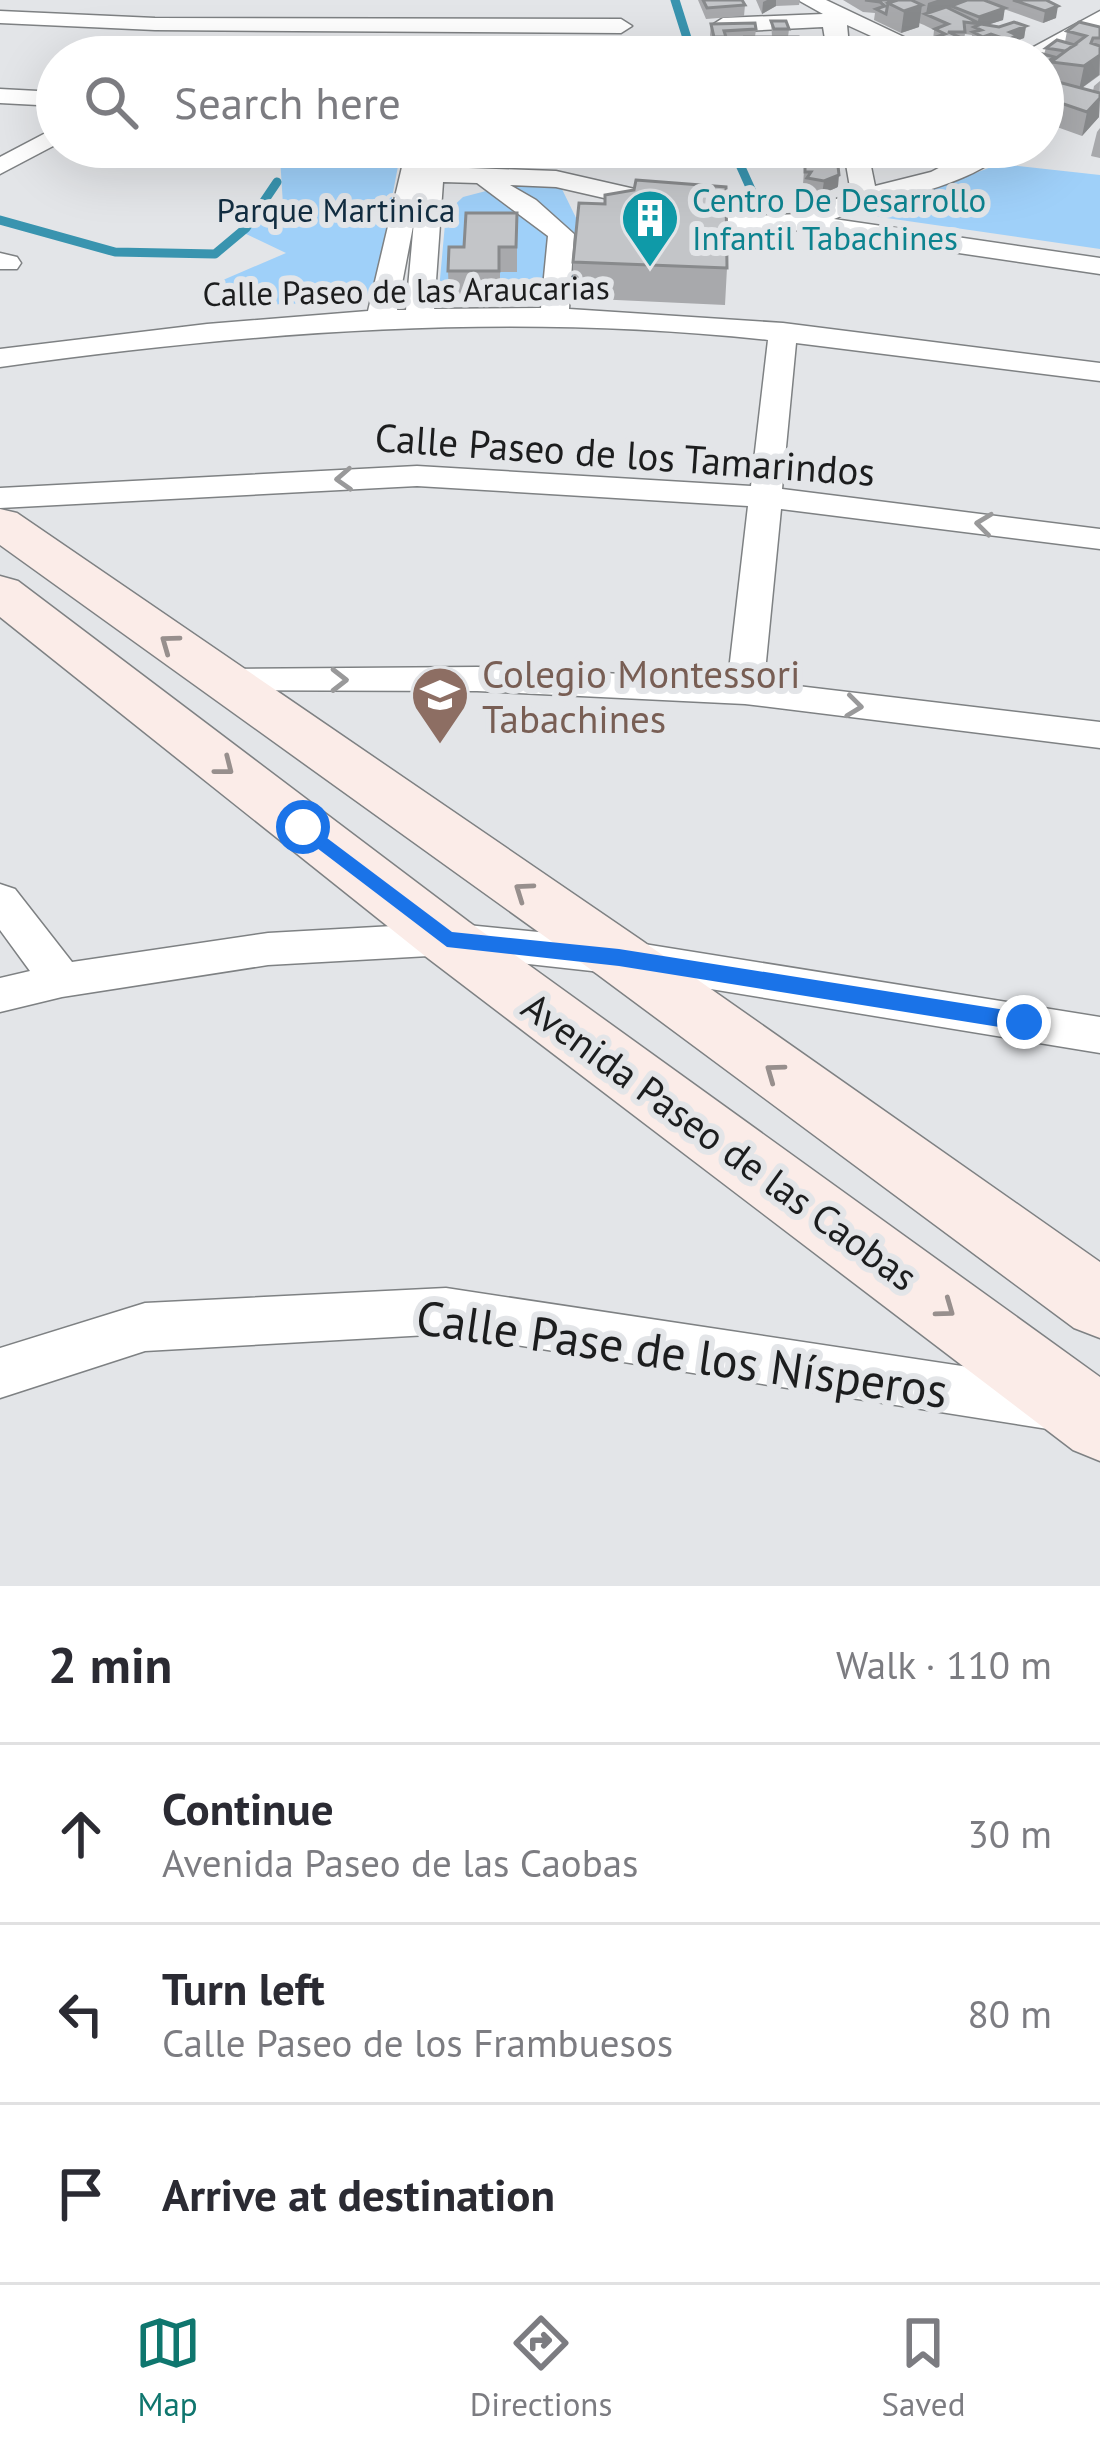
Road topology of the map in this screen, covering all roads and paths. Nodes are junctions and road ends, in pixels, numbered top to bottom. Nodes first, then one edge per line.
1 (167, 0) edge
2 (808, 0) edge
3 (1056, 7) edge
4 (0, 16) edge
5 (840, 20) junction
6 (1097, 21) edge
7 (723, 25) edge
8 (621, 26) dead end
9 (151, 32) junction
10 (840, 36) edge
11 (881, 36) edge
12 (1064, 38) edge
13 (0, 96) edge
14 (36, 98) edge
15 (36, 146) edge
16 (0, 166) edge
17 (411, 168) edge
18 (414, 168) edge
19 (453, 168) edge
20 (859, 168) edge
21 (957, 168) edge
22 (518, 176) junction
23 (489, 183) junction
24 (864, 197) junction
25 (430, 205) junction
26 (804, 222) junction
27 (1100, 266) edge
28 (554, 316) junction
29 (419, 321) junction
30 (380, 322) junction
31 (783, 332) junction
32 (0, 358) edge
33 (1100, 372) edge
34 (765, 496) junction
35 (0, 498) edge
36 (0, 523) edge
37 (1100, 539) edge
38 (0, 592) edge
39 (222, 681) junction
40 (745, 692) junction
41 (1100, 735) edge
42 (0, 900) edge
43 (447, 939) junction
44 (619, 957) junction
45 (62, 980) junction
46 (0, 995) edge
47 (1100, 1035) edge
48 (1100, 1304) edge
49 (0, 1373) edge
50 (1091, 1416) edge

1 - 9 street
2 - 5 street
3 - 6 street
4 - 9 street
5 - 7 street
5 - 10 street
5 - 11 street
6 - 12 street
8 - 9 street
13 - 14 street
15 - 16 street
17 - 30 street
18 - 25 street
19 - 22 street
20 - 24 street
21 - 24 street
22 - 23 street
22 - 26 street
23 - 25 street
23 - 28 street
24 - 26 street
25 - 29 street
26 - 27 street
28 - 29 street, Calle Paseo de las Araucarias
28 - 31 street, Calle Paseo de las Araucarias
29 - 30 street, Calle Paseo de las Araucarias
30 - 32 street, Calle Paseo de las Araucarias
31 - 33 street, Calle Paseo de las Araucarias
31 - 34 street
34 -> 35 street, Calle Paseo de los Tamarindos
37 -> 34 street, Calle Paseo de los Tamarindos
34 - 40 street
39 -> 36 main road
38 -> 43 main road, Avenida Paseo de las Caobas
39 -> 40 street
44 -> 39 main road
40 -> 41 street
42 - 45 street
43 - 44 street
43 - 45 street
43 -> 50 main road, Avenida Paseo de las Caobas
44 - 47 street
48 -> 44 main road
45 - 46 street
49 - 50 street, Calle Pase de los Nísperos

